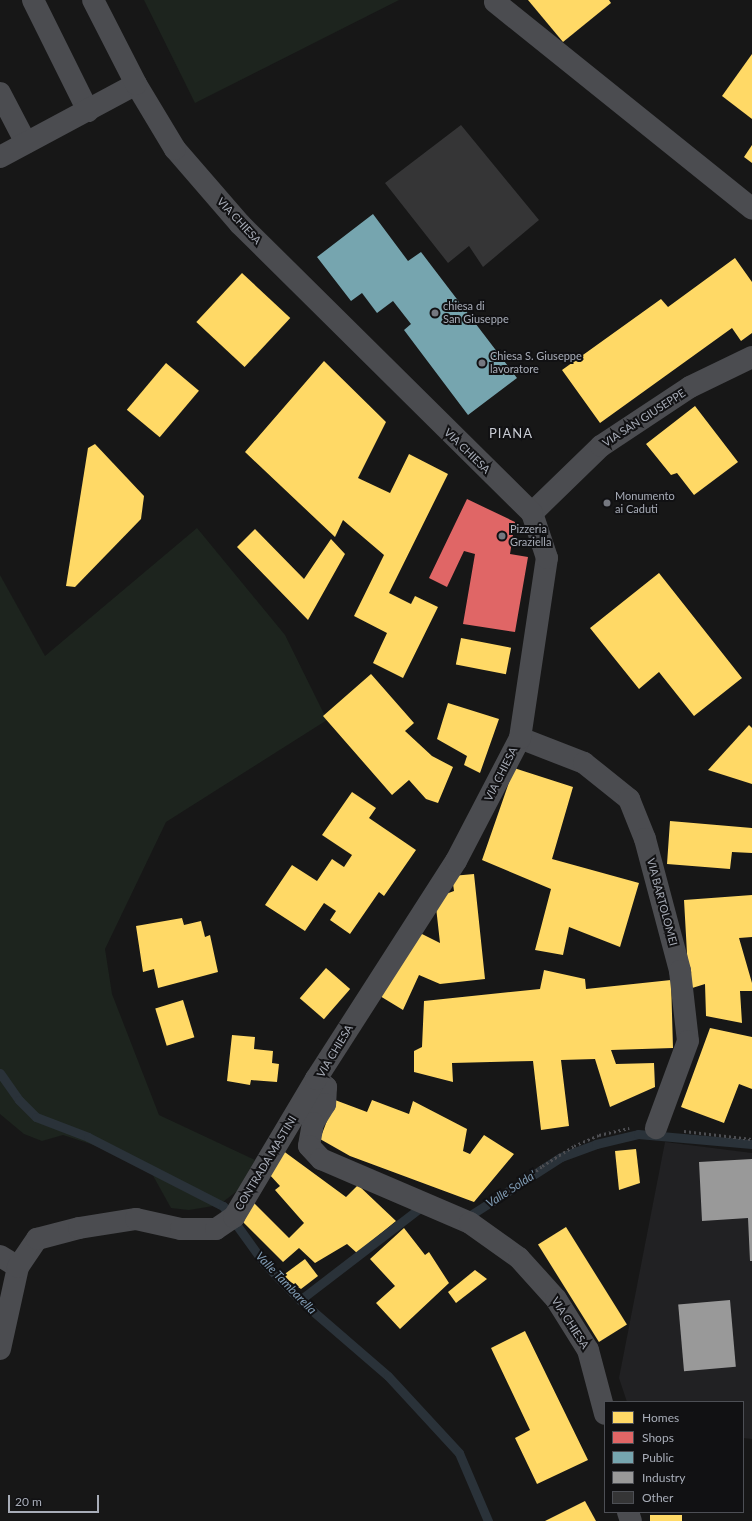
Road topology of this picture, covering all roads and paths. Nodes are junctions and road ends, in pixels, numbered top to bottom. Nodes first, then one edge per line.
1 (33, 0) edge
2 (93, 0) edge
3 (495, 2) dead end
4 (136, 84) junction
5 (0, 94) edge
6 (88, 111) junction
7 (26, 143) junction
8 (0, 157) edge
9 (752, 209) edge
10 (752, 357) edge
11 (532, 513) junction
12 (520, 738) junction
13 (316, 1079) junction
14 (656, 1128) junction
15 (752, 1139) edge
16 (470, 1223) junction
17 (9, 1261) edge
18 (0, 1349) edge
19 (604, 1410) edge

1 - 6 street
2 - 4 street, VIA CHIESA
3 - 9 street
4 - 6 street
4 - 11 street, VIA CHIESA
5 - 7 street
6 - 7 street
7 - 8 street
10 - 11 street, VIA SAN GIUSEPPE
11 - 12 street, VIA CHIESA
12 - 13 street, VIA CHIESA
12 - 14 street, VIA BARTOLOMEI
13 - 16 street, VIA CHIESA
13 - 17 street, CONTRADA MASTINI
14 - 15 path
14 - 16 path
16 - 19 street, VIA CHIESA
17 - 18 street, CONTRADA MASTINI

